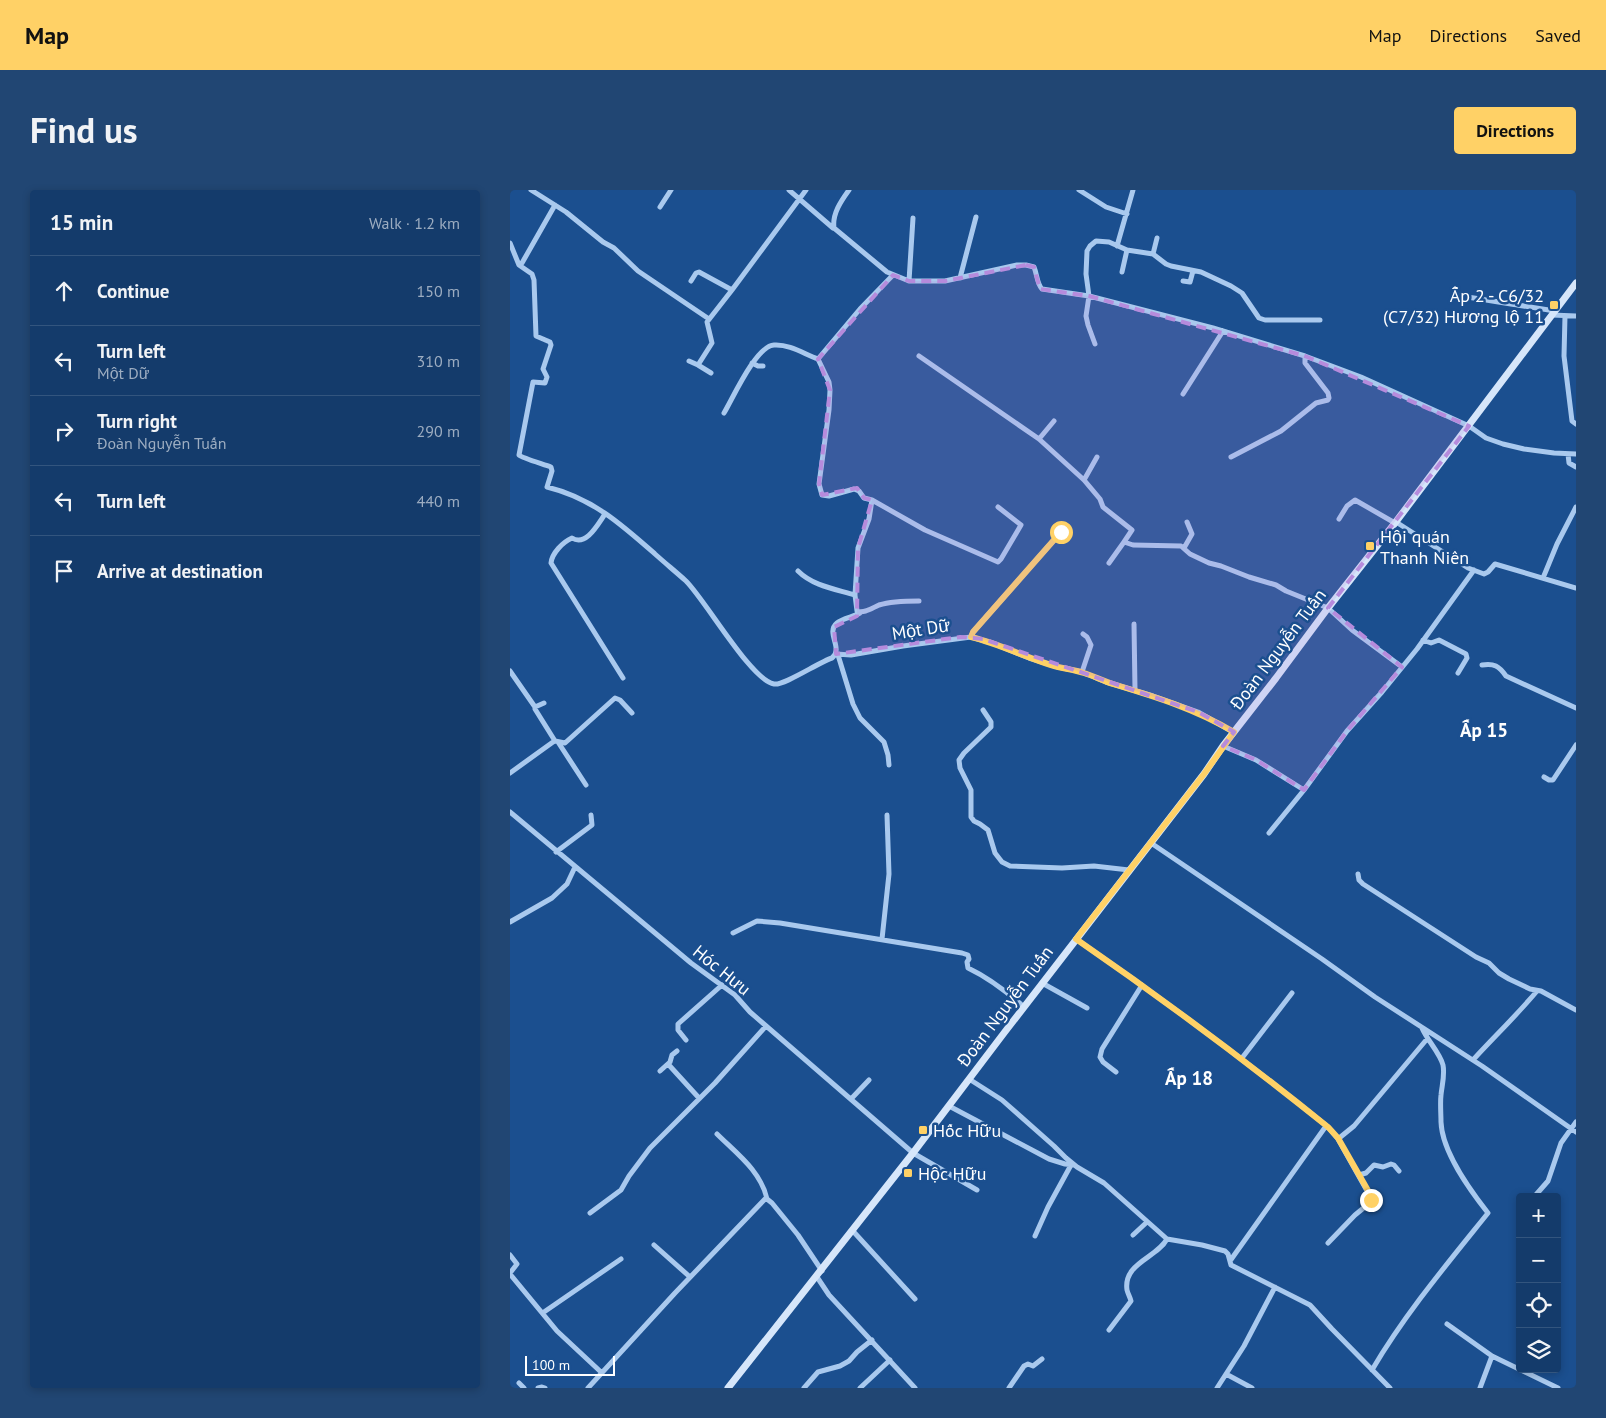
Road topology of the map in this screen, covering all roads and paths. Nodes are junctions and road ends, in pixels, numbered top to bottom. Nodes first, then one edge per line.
1 (531, 190) edge
2 (672, 190) edge
3 (789, 190) edge
4 (806, 190) edge
5 (849, 190) edge
6 (1079, 190) edge
7 (1133, 190) edge
8 (800, 200) junction
9 (555, 205) junction
10 (660, 207) dead end
11 (1127, 214) junction
12 (976, 217) dead end
13 (913, 218) dead end
14 (834, 228) junction
15 (1157, 238) dead end
16 (510, 244) edge
17 (1118, 246) junction
18 (1127, 250) junction
19 (1153, 254) junction
20 (522, 262) dead end
21 (1193, 271) junction
22 (1122, 272) dead end
23 (893, 275) junction
24 (960, 278) junction
25 (691, 281) dead end
26 (908, 281) junction
27 (1183, 281) dead end
28 (1576, 283) edge
29 (732, 290) junction
30 (1455, 295) dead end
31 (1089, 296) junction
32 (1553, 313) junction
33 (1565, 316) junction
34 (1576, 316) edge
35 (709, 319) junction
36 (1320, 320) dead end
37 (1224, 331) junction
38 (1095, 344) dead end
39 (920, 356) dead end
40 (1305, 356) junction
41 (818, 359) junction
42 (690, 360) dead end
43 (752, 363) junction
44 (698, 365) junction
45 (763, 366) dead end
46 (711, 374) dead end
47 (1182, 394) dead end
48 (724, 413) dead end
49 (1054, 420) dead end
50 (1576, 424) edge
51 (1469, 426) junction
52 (1039, 439) junction
53 (1568, 454) junction
54 (1576, 454) edge
55 (1097, 458) dead end
56 (1231, 458) dead end
57 (1576, 467) edge
58 (1084, 480) junction
59 (872, 500) junction
60 (998, 507) dead end
61 (1576, 507) edge
62 (605, 514) junction
63 (1339, 519) dead end
64 (1187, 522) dead end
65 (1396, 522) junction
66 (1061, 532) dead end
67 (1124, 542) junction
68 (1184, 548) junction
69 (1109, 563) dead end
70 (1474, 570) junction
71 (798, 571) dead end
72 (1543, 578) junction
73 (1576, 588) edge
74 (855, 595) junction
75 (919, 601) dead end
76 (1328, 608) junction
77 (860, 613) junction
78 (1134, 624) dead end
79 (1083, 634) dead end
80 (971, 637) junction
81 (1423, 640) junction
82 (837, 655) junction
83 (1482, 665) dead end
84 (1402, 667) junction
85 (510, 671) edge
86 (1082, 672) junction
87 (1458, 673) dead end
88 (623, 678) dead end
89 (1135, 690) junction
90 (544, 703) dead end
91 (535, 707) junction
92 (1576, 708) edge
93 (983, 710) dead end
94 (632, 713) dead end
95 (1234, 732) junction
96 (556, 741) junction
97 (1576, 744) edge
98 (1223, 746) junction
99 (889, 765) dead end
100 (510, 774) edge
101 (1544, 777) dead end
102 (586, 785) dead end
103 (1304, 790) junction
104 (510, 812) edge
105 (591, 815) dead end
106 (887, 815) dead end
107 (1269, 833) dead end
108 (1151, 843) junction
109 (556, 852) junction
110 (575, 867) junction
111 (1130, 870) junction
112 (1358, 874) dead end
113 (510, 922) edge
114 (733, 933) dead end
115 (882, 939) junction
116 (1076, 939) junction
117 (1042, 983) junction
118 (722, 985) junction
119 (1142, 985) junction
120 (1537, 990) junction
121 (1292, 993) dead end
122 (1024, 1007) junction
123 (1087, 1008) dead end
124 (1576, 1010) edge
125 (766, 1026) junction
126 (1422, 1028) junction
127 (1427, 1039) junction
128 (686, 1040) dead end
129 (677, 1051) dead end
130 (1242, 1058) junction
131 (1473, 1060) junction
132 (668, 1064) junction
133 (660, 1070) dead end
134 (1116, 1072) dead end
135 (969, 1078) junction
136 (869, 1080) dead end
137 (699, 1098) junction
138 (851, 1099) junction
139 (949, 1106) junction
140 (1576, 1122) edge
141 (1326, 1126) junction
142 (1574, 1130) edge
143 (717, 1134) dead end
144 (1338, 1138) junction
145 (914, 1153) junction
146 (1073, 1165) junction
147 (1399, 1171) dead end
148 (1359, 1175) junction
149 (976, 1190) dead end
150 (1538, 1193) edge
151 (767, 1199) junction
152 (590, 1214) dead end
153 (1147, 1222) junction
154 (852, 1230) junction
155 (1133, 1235) dead end
156 (1035, 1236) dead end
157 (1167, 1239) junction
158 (1328, 1243) dead end
159 (654, 1245) dead end
160 (510, 1255) edge
161 (621, 1259) dead end
162 (1230, 1261) junction
163 (510, 1274) edge
164 (820, 1274) junction
165 (690, 1277) junction
166 (1275, 1287) junction
167 (915, 1299) dead end
168 (544, 1312) dead end
169 (1447, 1324) dead end
170 (1109, 1330) dead end
171 (872, 1340) junction
172 (1492, 1356) junction
173 (1042, 1359) dead end
174 (890, 1360) junction
175 (1372, 1370) junction
176 (602, 1373) junction
177 (1226, 1374) junction
178 (538, 1388) edge
179 (545, 1388) edge
180 (588, 1388) edge
181 (728, 1388) edge
182 (804, 1388) edge
183 (860, 1388) edge
184 (915, 1388) edge
185 (1009, 1388) edge
186 (1217, 1388) edge
187 (1252, 1388) edge
188 (1390, 1388) edge
189 (1480, 1388) edge
190 (1558, 1388) edge

1 - 9 street
2 - 10 street
3 - 8 street
4 - 8 street
5 - 14 street
6 - 11 street
7 - 11 street
8 - 14 street
8 - 29 street
9 - 20 street
9 - 35 street
11 - 17 street
12 - 24 street
13 - 26 street
14 - 23 street
15 - 19 street
16 - 62 street
17 - 18 street
17 - 31 street
18 - 19 street
18 - 22 street
19 - 21 street
21 - 27 street
21 - 36 street
23 - 26 street
23 - 41 street
24 - 26 street
24 - 31 street
25 - 29 street
28 - 32 main road, Đoàn Nguyễn Tuấn
29 - 35 street
30 - 32 street
31 - 37 street
31 - 38 street
32 - 33 street
32 - 51 main road, Đoàn Nguyễn Tuấn
33 - 34 street
33 - 50 street
35 - 44 street
37 - 40 street
37 - 47 street
39 - 52 street
40 - 51 street
40 - 56 street
41 - 43 street
41 - 59 street
42 - 44 street
43 - 45 street
43 - 48 street
44 - 46 street
49 - 52 street
51 - 53 street
51 - 65 main road, Đoàn Nguyễn Tuấn
52 - 58 street
53 - 54 street
53 - 57 street
55 - 58 street
58 - 67 street
59 - 60 street
59 - 74 street
61 - 72 street
62 - 82 street
62 - 88 street
63 - 65 street
64 - 68 street
65 - 70 street
65 - 76 main road, Đoàn Nguyễn Tuấn
66 - 80 street
67 - 68 street
67 - 69 street
68 - 76 street
70 - 72 street
70 - 81 street
71 - 74 street
72 - 73 street
74 - 77 street
75 - 77 street
76 - 84 street
76 - 95 main road, Đoàn Nguyễn Tuấn
77 - 82 street
78 - 89 street
79 - 86 street
80 - 82 street, Một Dữ
80 - 86 street, Một Dữ
81 - 84 street
81 - 87 street
82 - 99 street
83 - 92 street
84 - 103 street
85 - 91 street
86 - 89 street, Một Dữ
89 - 95 street, Một Dữ
90 - 91 street
91 - 96 street
93 - 111 street
94 - 96 street
95 - 98 main road, Đoàn Nguyễn Tuấn
96 - 100 street
96 - 102 street
97 - 101 street
98 - 103 street
98 - 108 main road, Đoàn Nguyễn Tuấn
103 - 107 street
104 - 109 street, Hóc Hưu
105 - 109 street
106 - 115 street
108 - 111 main road, Đoàn Nguyễn Tuấn
108 - 126 street
109 - 110 street, Hóc Hưu
110 - 113 street
110 - 118 street, Hóc Hưu
111 - 116 main road, Đoàn Nguyễn Tuấn
112 - 120 street
114 - 115 street
115 - 122 street
116 - 117 main road, Đoàn Nguyễn Tuấn
116 - 119 street
117 - 122 main road, Đoàn Nguyễn Tuấn
117 - 123 street
118 - 125 street, Hóc Hưu
118 - 128 street
119 - 130 street
119 - 134 street
120 - 124 street
120 - 131 street
121 - 130 street
122 - 135 main road, Đoàn Nguyễn Tuấn
125 - 137 street
125 - 138 street, Hóc Hưu
126 - 127 street
126 - 131 street
127 - 144 street
127 - 175 street
129 - 132 street
130 - 141 street
131 - 142 street
132 - 133 street
132 - 137 street
135 - 139 main road, Đoàn Nguyễn Tuấn
135 - 146 street
136 - 138 street
137 - 152 street
138 - 145 street, Hóc Hưu
139 - 145 main road, Đoàn Nguyễn Tuấn
139 - 146 street
140 - 142 street
141 - 144 street
141 - 162 street
142 - 150 street
143 - 151 street
144 - 148 street
145 - 149 street, Hóc Hưu
145 - 154 main road, Đoàn Nguyễn Tuấn
146 - 153 street
146 - 156 street
147 - 148 street
148 - 158 street
151 - 164 street
151 - 165 street
153 - 155 street
153 - 157 street
154 - 164 main road, Đoàn Nguyễn Tuấn
154 - 167 street
157 - 162 street
157 - 170 street
159 - 165 street
160 - 163 street
161 - 168 street
162 - 166 street
163 - 176 street
164 - 171 street
164 - 181 main road, Đoàn Nguyễn Tuấn
165 - 176 street
166 - 175 street
166 - 177 street
169 - 172 street
171 - 174 street
171 - 182 street
172 - 189 street
172 - 190 street
173 - 185 street
174 - 183 street
174 - 184 street
175 - 188 street
176 - 180 street
177 - 186 street
177 - 187 street
178 - 179 street

